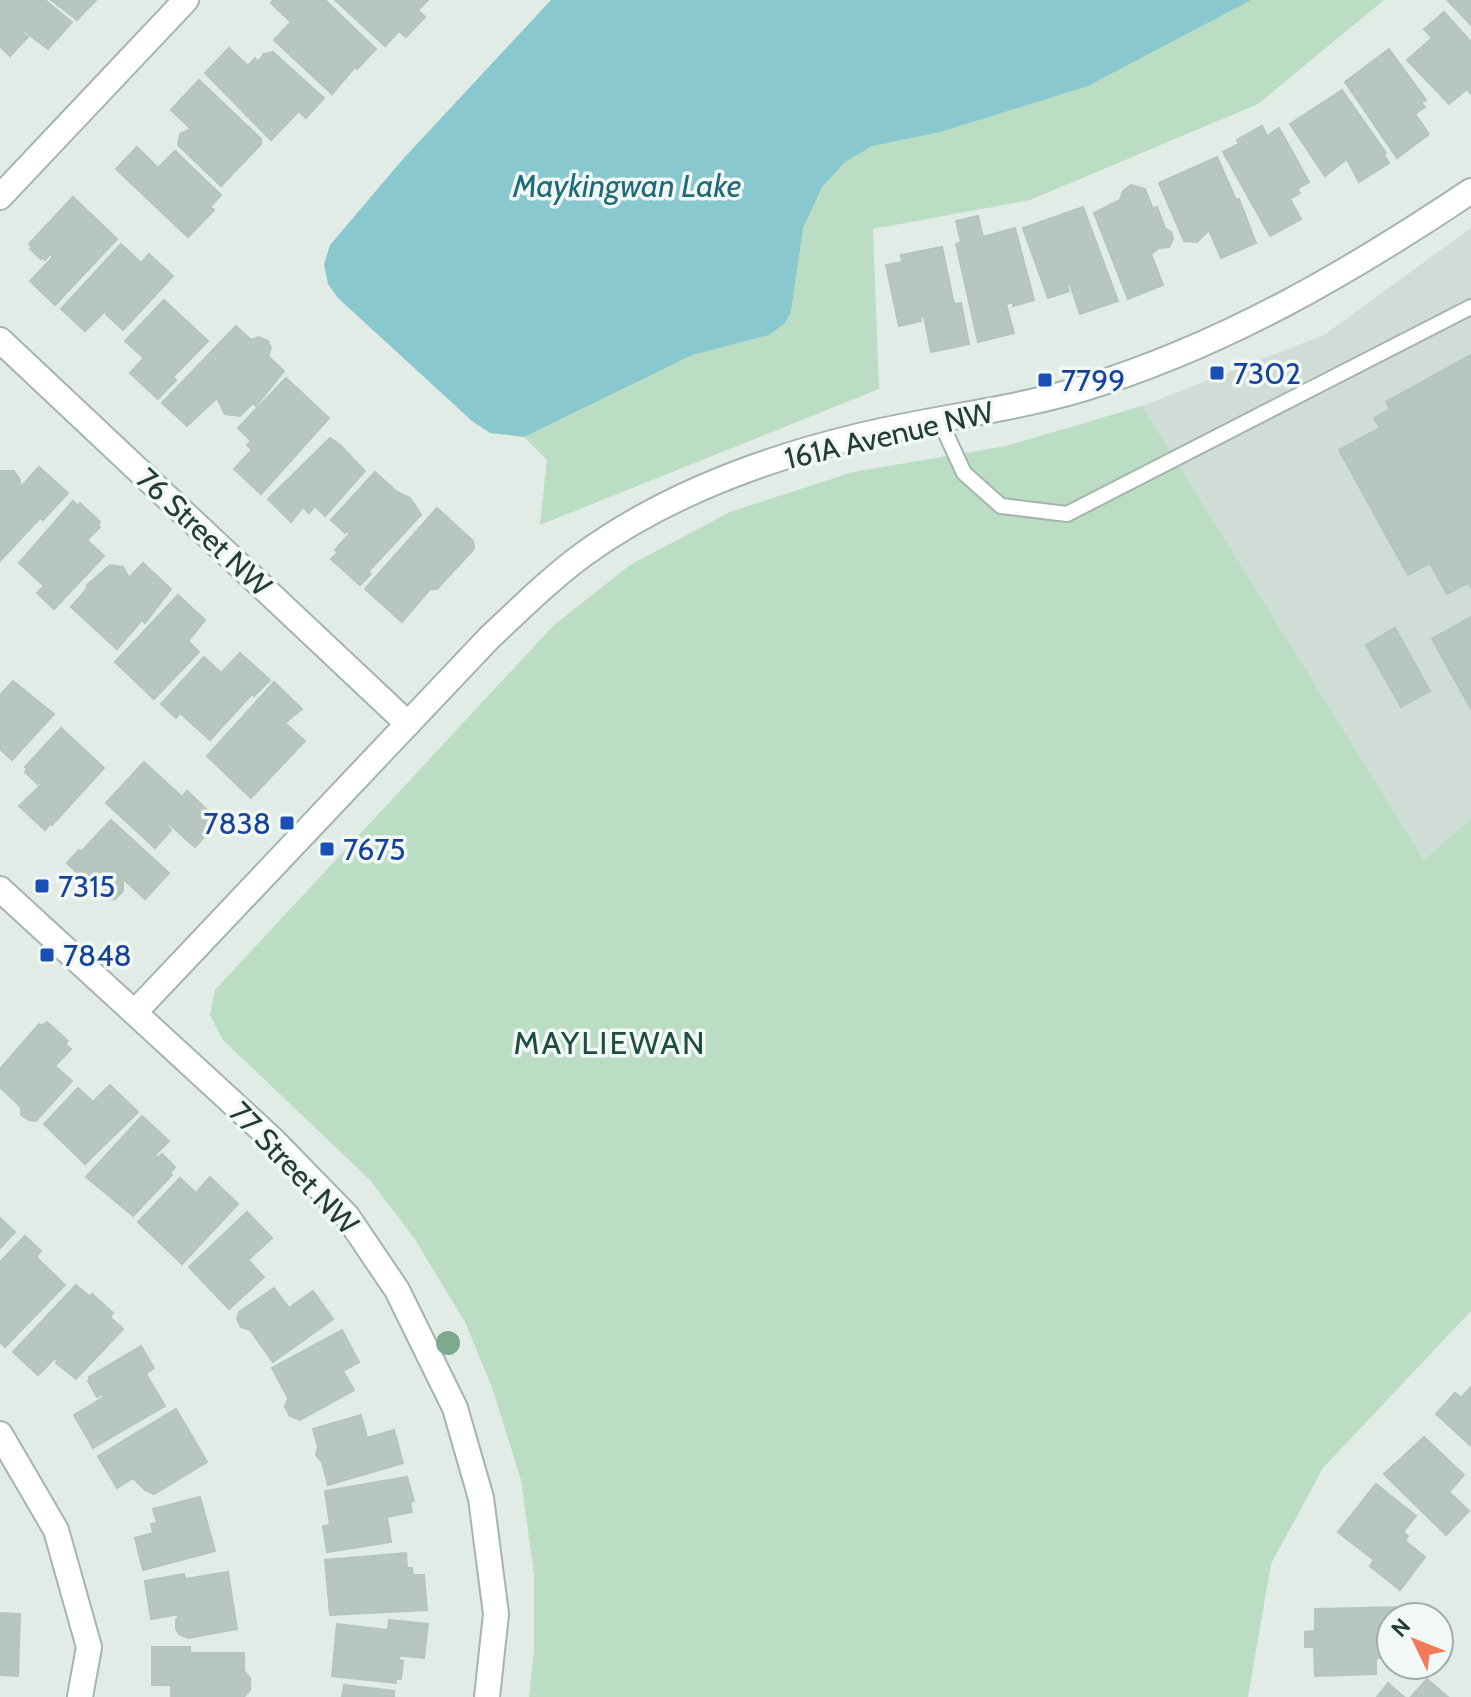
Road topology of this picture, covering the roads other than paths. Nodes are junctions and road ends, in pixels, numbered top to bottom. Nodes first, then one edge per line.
1 (186, 0) edge
2 (1471, 191) edge
3 (0, 197) edge
4 (1471, 307) edge
5 (0, 340) edge
6 (940, 421) junction
7 (408, 724) junction
8 (0, 889) edge
9 (135, 1012) junction
10 (0, 1436) edge
11 (80, 1697) edge
12 (487, 1697) edge

1 - 3 street
2 - 6 street, 161A Avenue NW
4 - 6 lane
5 - 7 street, 76 Street NW
6 - 7 street, 161A Avenue NW
7 - 9 street, 161A Avenue NW
8 - 9 street, 77 Street NW
9 - 12 street, 77 Street NW
10 - 11 street

